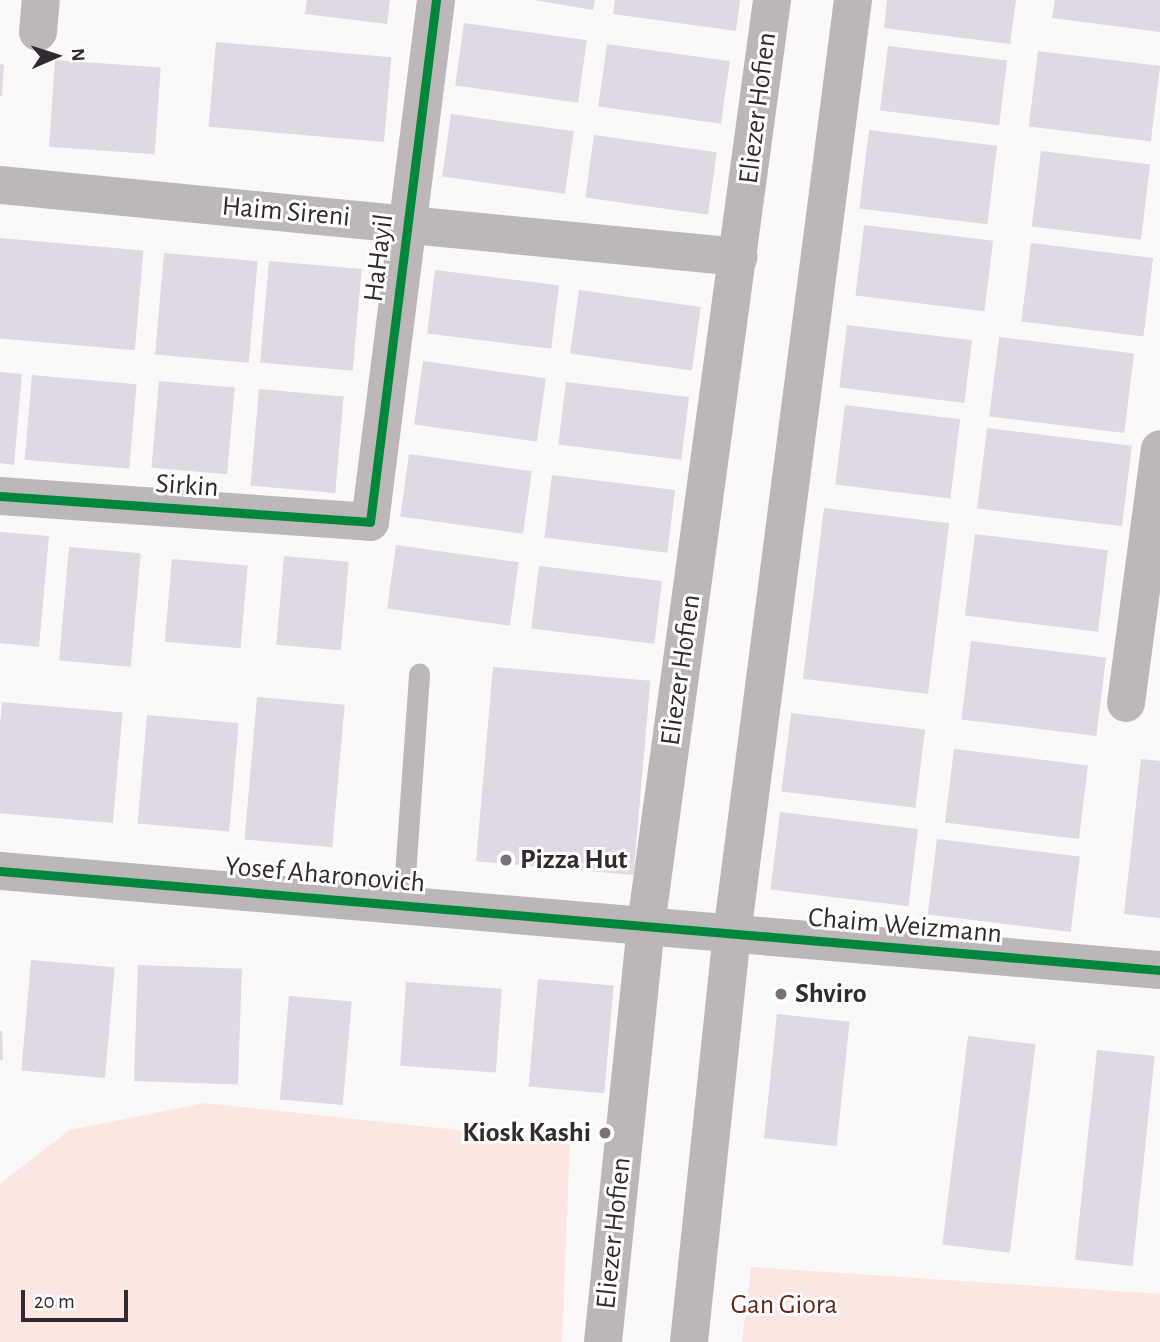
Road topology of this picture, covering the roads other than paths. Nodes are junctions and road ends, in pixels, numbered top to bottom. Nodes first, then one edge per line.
1 (436, 0) edge
2 (772, 0) edge
3 (853, 0) edge
4 (0, 185) edge
5 (405, 223) junction
6 (738, 257) junction
7 (1160, 449) edge
8 (0, 496) edge
9 (370, 522) joint
10 (419, 674) dead end
11 (1139, 683) edge
12 (0, 871) edge
13 (404, 904) junction
14 (646, 925) junction
15 (732, 934) junction
16 (1160, 970) edge
17 (603, 1342) edge
18 (689, 1342) edge

1 - 5 street, HaHayil
2 - 6 main road, Eliezer Hofien
3 - 15 main road
4 - 5 street, Haim Sireni
5 - 6 street, Haim Sireni
5 - 9 street, HaHayil
6 - 14 main road, Eliezer Hofien
7 - 11 street
8 - 9 street, Sirkin
10 - 13 lane
12 - 13 main road, Yosef Aharonovich
13 - 14 main road, Yosef Aharonovich
14 - 15 main road, Chaim Weizmann
14 - 17 main road, Eliezer Hofien
15 - 16 main road, Chaim Weizmann
15 - 18 main road

